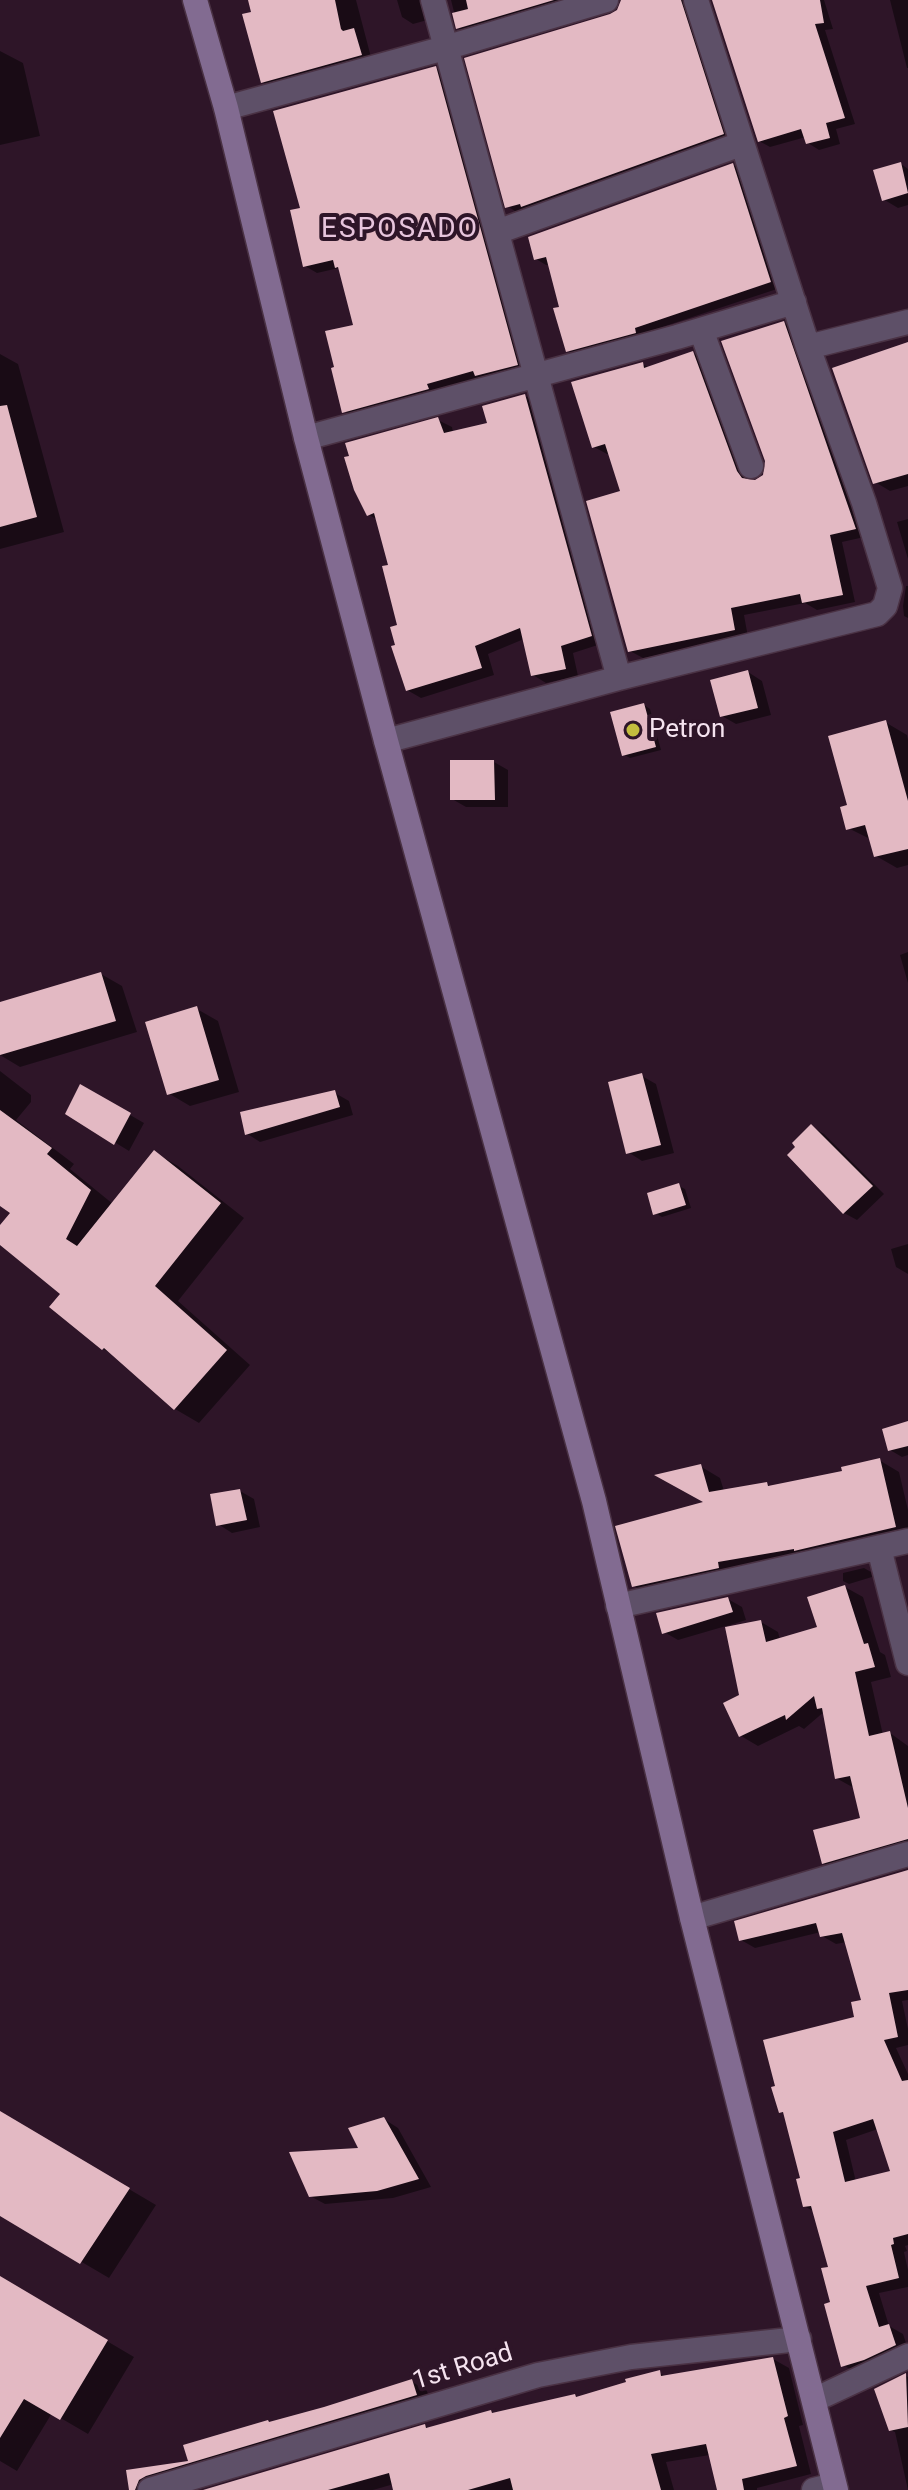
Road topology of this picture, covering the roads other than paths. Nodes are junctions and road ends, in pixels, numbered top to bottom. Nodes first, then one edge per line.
1 (195, 0) edge
2 (433, 0) edge
3 (606, 0) edge
4 (696, 0) edge
5 (445, 48) junction
6 (226, 108) junction
7 (741, 144) junction
8 (497, 232) junction
9 (794, 302) junction
10 (908, 322) edge
11 (701, 330) junction
12 (808, 347) junction
13 (537, 375) junction
14 (306, 438) junction
15 (751, 466) dead end
16 (619, 678) junction
17 (386, 741) junction
18 (908, 1541) edge
19 (879, 1548) junction
20 (618, 1606) junction
21 (908, 1663) edge
22 (908, 1854) edge
23 (692, 1918) junction
24 (799, 2339) junction
25 (908, 2356) edge
26 (814, 2400) junction
27 (828, 2488) edge
28 (150, 2490) edge

1 - 6 main road
2 - 5 street
3 - 5 street
4 - 7 street
5 - 6 street
5 - 8 street
6 - 14 main road
7 - 8 street
7 - 9 street
8 - 13 street
9 - 11 street
9 - 12 street
10 - 12 street
11 - 13 street
11 - 15 street
12 - 16 street
13 - 14 street
13 - 16 street
14 - 17 main road
16 - 17 street
17 - 20 main road
18 - 19 street
19 - 20 street
19 - 21 street
20 - 23 main road
22 - 23 street
23 - 24 main road
24 - 26 main road
24 - 28 street, 1st Road
25 - 26 street
26 - 27 main road

